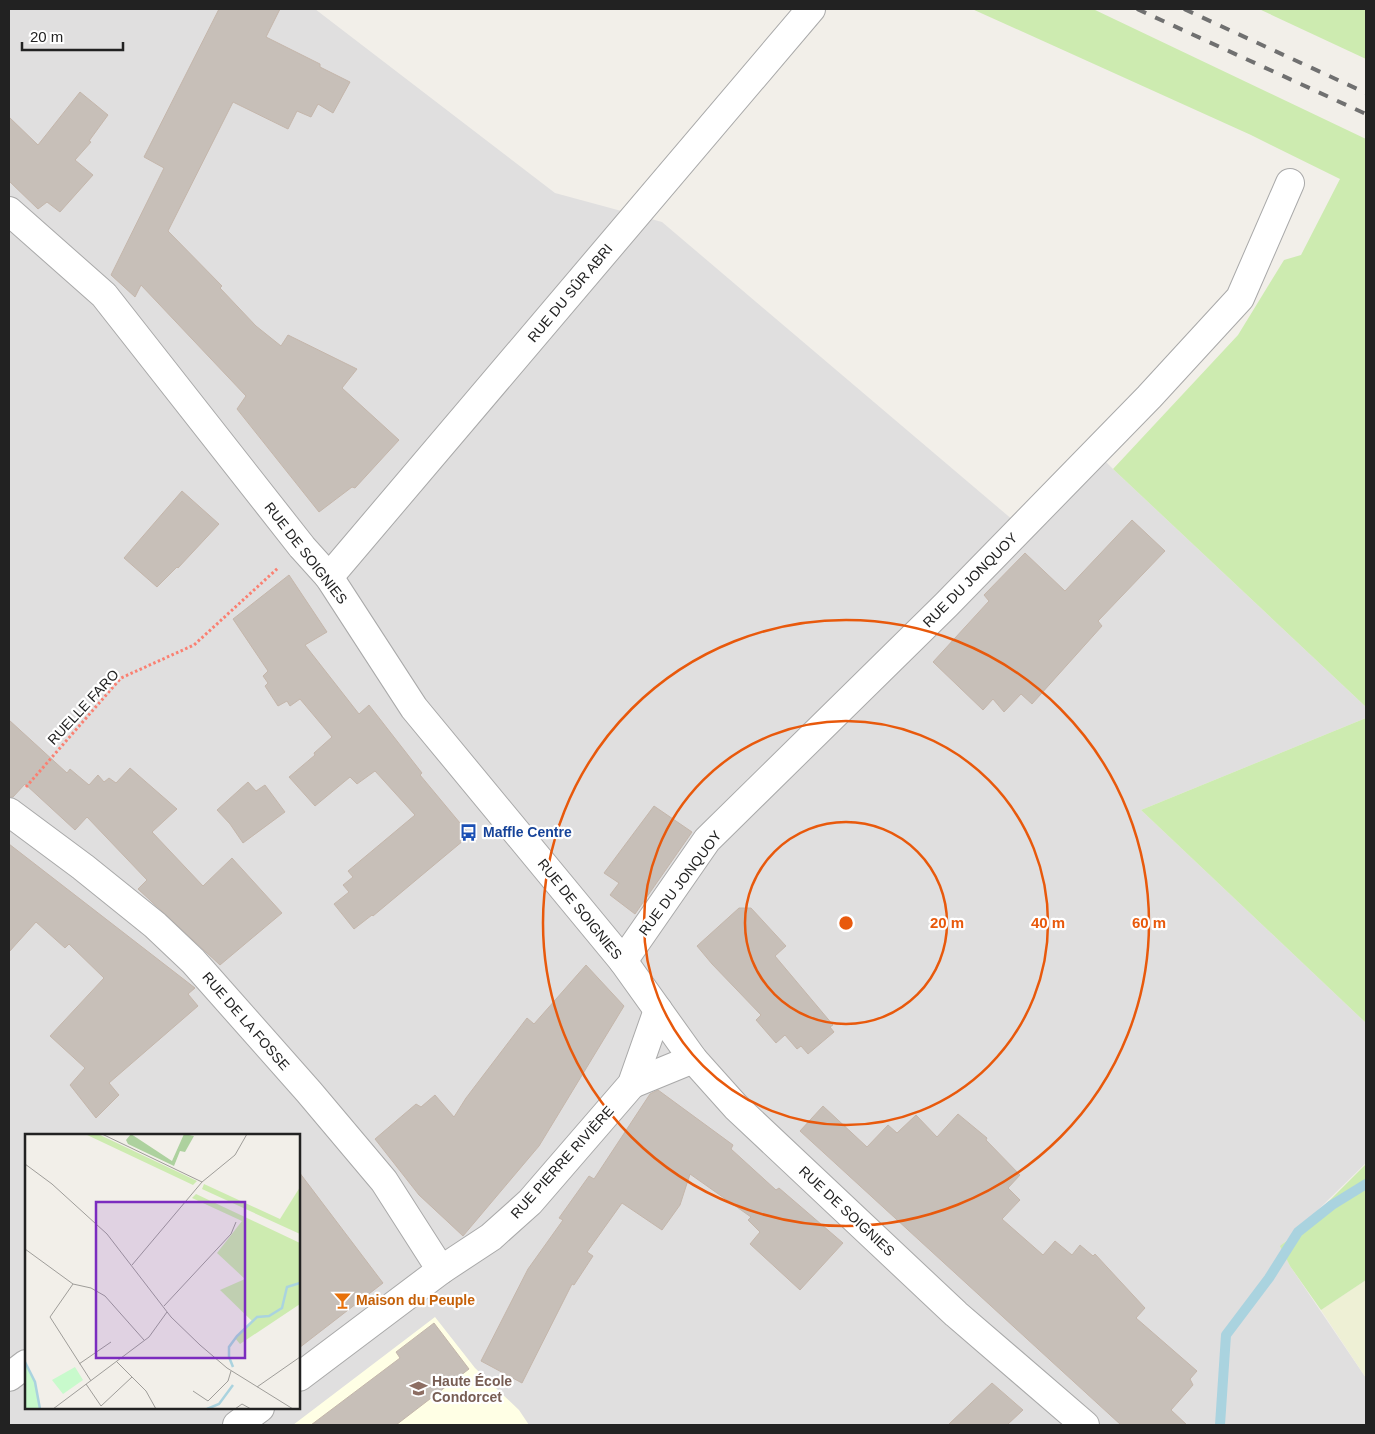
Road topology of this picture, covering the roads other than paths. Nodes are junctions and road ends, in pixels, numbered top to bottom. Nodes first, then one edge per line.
1 (811, 9) edge
2 (1290, 182) dead end
3 (9, 212) edge
4 (329, 577) junction
5 (15, 802) edge
6 (623, 961) junction
7 (658, 1010) junction
8 (693, 1059) junction
9 (632, 1084) junction
10 (441, 1270) junction
11 (25, 1365) edge
12 (9, 1376) edge
13 (300, 1376) edge
14 (259, 1409) edge
15 (237, 1425) edge
16 (1085, 1425) edge

1 - 4 street, RUE DU SÛR ABRI
2 - 6 street, RUE DU JONQUOY
3 - 4 street, RUE DE SOIGNIES
4 - 6 street, RUE DE SOIGNIES
5 - 10 street, RUE DE LA FOSSE
6 - 7 street, RUE DE SOIGNIES
7 - 8 street, RUE DE SOIGNIES
7 - 9 street, RUE PIERRE RIVIÈRE
8 - 9 street, RUE PIERRE RIVIÈRE
8 - 16 street, RUE DE SOIGNIES
9 - 10 street, RUE PIERRE RIVIÈRE
10 - 13 street, RUE PIERRE RIVIÈRE
11 - 12 street
14 - 15 street

